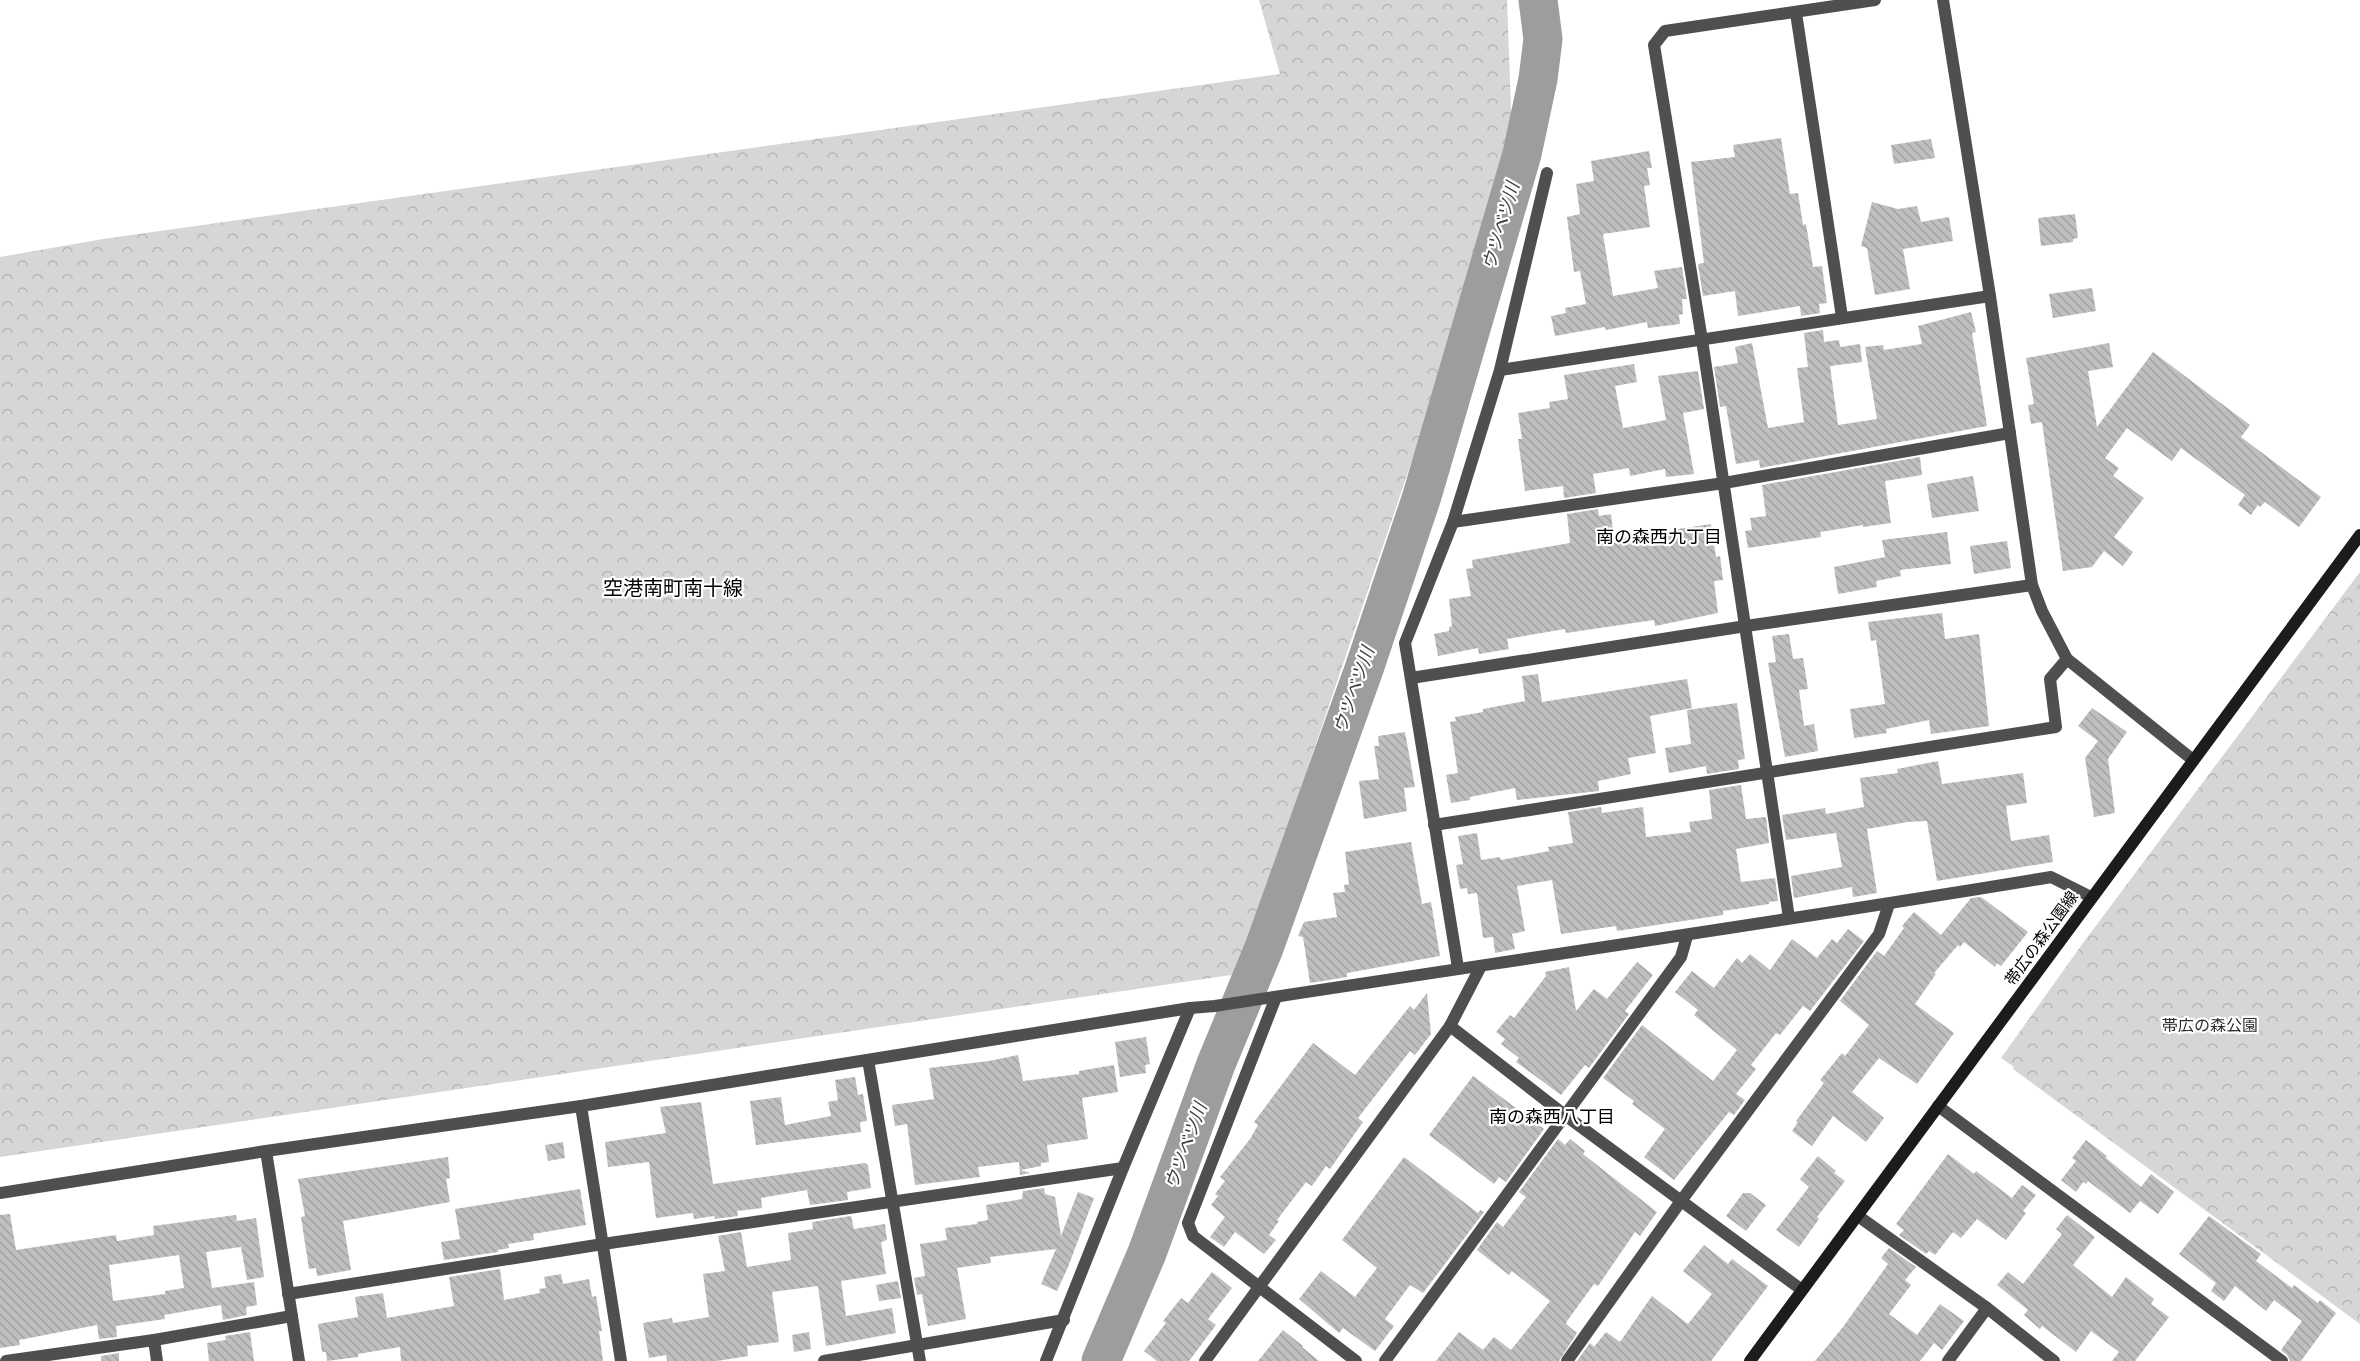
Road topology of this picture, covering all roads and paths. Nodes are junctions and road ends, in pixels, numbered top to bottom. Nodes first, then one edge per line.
1 (1875, 0) edge
2 (1942, 0) edge
3 (1796, 13) junction
4 (1547, 173) dead end
5 (1990, 296) junction
6 (1842, 317) junction
7 (1702, 340) junction
8 (1500, 370) junction
9 (2010, 433) junction
10 (1724, 483) junction
11 (1453, 522) junction
12 (2360, 535) edge
13 (2032, 585) junction
14 (1746, 626) junction
15 (2067, 658) junction
16 (1411, 678) junction
17 (2193, 760) junction
18 (1766, 772) junction
19 (1434, 825) junction
20 (2091, 897) junction
21 (1889, 904) junction
22 (1789, 918) junction
23 (1687, 936) junction
24 (1481, 966) junction
25 (1458, 968) junction
26 (1270, 998) junction
27 (1190, 1008) junction
28 (1450, 1026) junction
29 (868, 1060) junction
30 (581, 1107) junction
31 (1938, 1107) junction
32 (1566, 1116) junction
33 (266, 1151) junction
34 (1123, 1168) junction
35 (0, 1193) edge
36 (1681, 1201) junction
37 (892, 1203) junction
38 (1858, 1215) junction
39 (603, 1245) junction
40 (1260, 1286) junction
41 (1802, 1290) junction
42 (288, 1294) junction
43 (1986, 1308) junction
44 (292, 1316) junction
45 (1064, 1320) junction
46 (154, 1340) junction
47 (918, 1346) junction
48 (6, 1361) edge
49 (157, 1361) edge
50 (299, 1361) edge
51 (621, 1361) edge
52 (824, 1361) edge
53 (920, 1361) edge
54 (1046, 1361) edge
55 (1205, 1361) edge
56 (1356, 1361) edge
57 (1385, 1361) edge
58 (1567, 1361) edge
59 (1750, 1361) edge
60 (1948, 1361) edge
61 (2054, 1361) edge
62 (2282, 1361) edge

1 - 3 street
2 - 5 street
3 - 6 street
3 - 7 street
4 - 8 street
5 - 6 street
5 - 9 street
6 - 7 street
7 - 8 street
7 - 10 street
8 - 11 street
9 - 10 street
9 - 13 street
10 - 11 street
10 - 14 street
11 - 16 street
12 - 17 main road, 帯広の森公園線
13 - 14 street
13 - 15 street
14 - 16 street
14 - 18 street
15 - 17 street
15 - 18 street
16 - 19 street
17 - 20 main road, 帯広の森公園線
18 - 19 street
18 - 22 street
19 - 25 street
20 - 21 street
20 - 31 main road, 帯広の森公園線
21 - 22 street
21 - 36 street
22 - 23 street
23 - 24 street
23 - 32 street
24 - 25 street
24 - 28 street
25 - 26 street
26 - 27 street
26 - 40 street
27 - 29 street
27 - 34 street
28 - 32 street
28 - 40 street
29 - 30 street
29 - 37 street
30 - 33 street
30 - 39 street
31 - 38 main road, 帯広の森公園線
31 - 62 street
32 - 36 street
32 - 57 street
33 - 35 street
33 - 42 street
34 - 37 street
34 - 45 street
36 - 41 street
36 - 58 street
37 - 39 street
37 - 47 street
38 - 41 main road, 帯広の森公園線
38 - 43 street
39 - 42 street
39 - 51 street
40 - 55 street
40 - 56 street
41 - 59 main road, 帯広の森公園線
42 - 44 street
43 - 60 street
43 - 61 street
44 - 46 street
44 - 50 street
45 - 47 street
45 - 54 street
46 - 48 street
46 - 49 street
47 - 52 street
47 - 53 street

